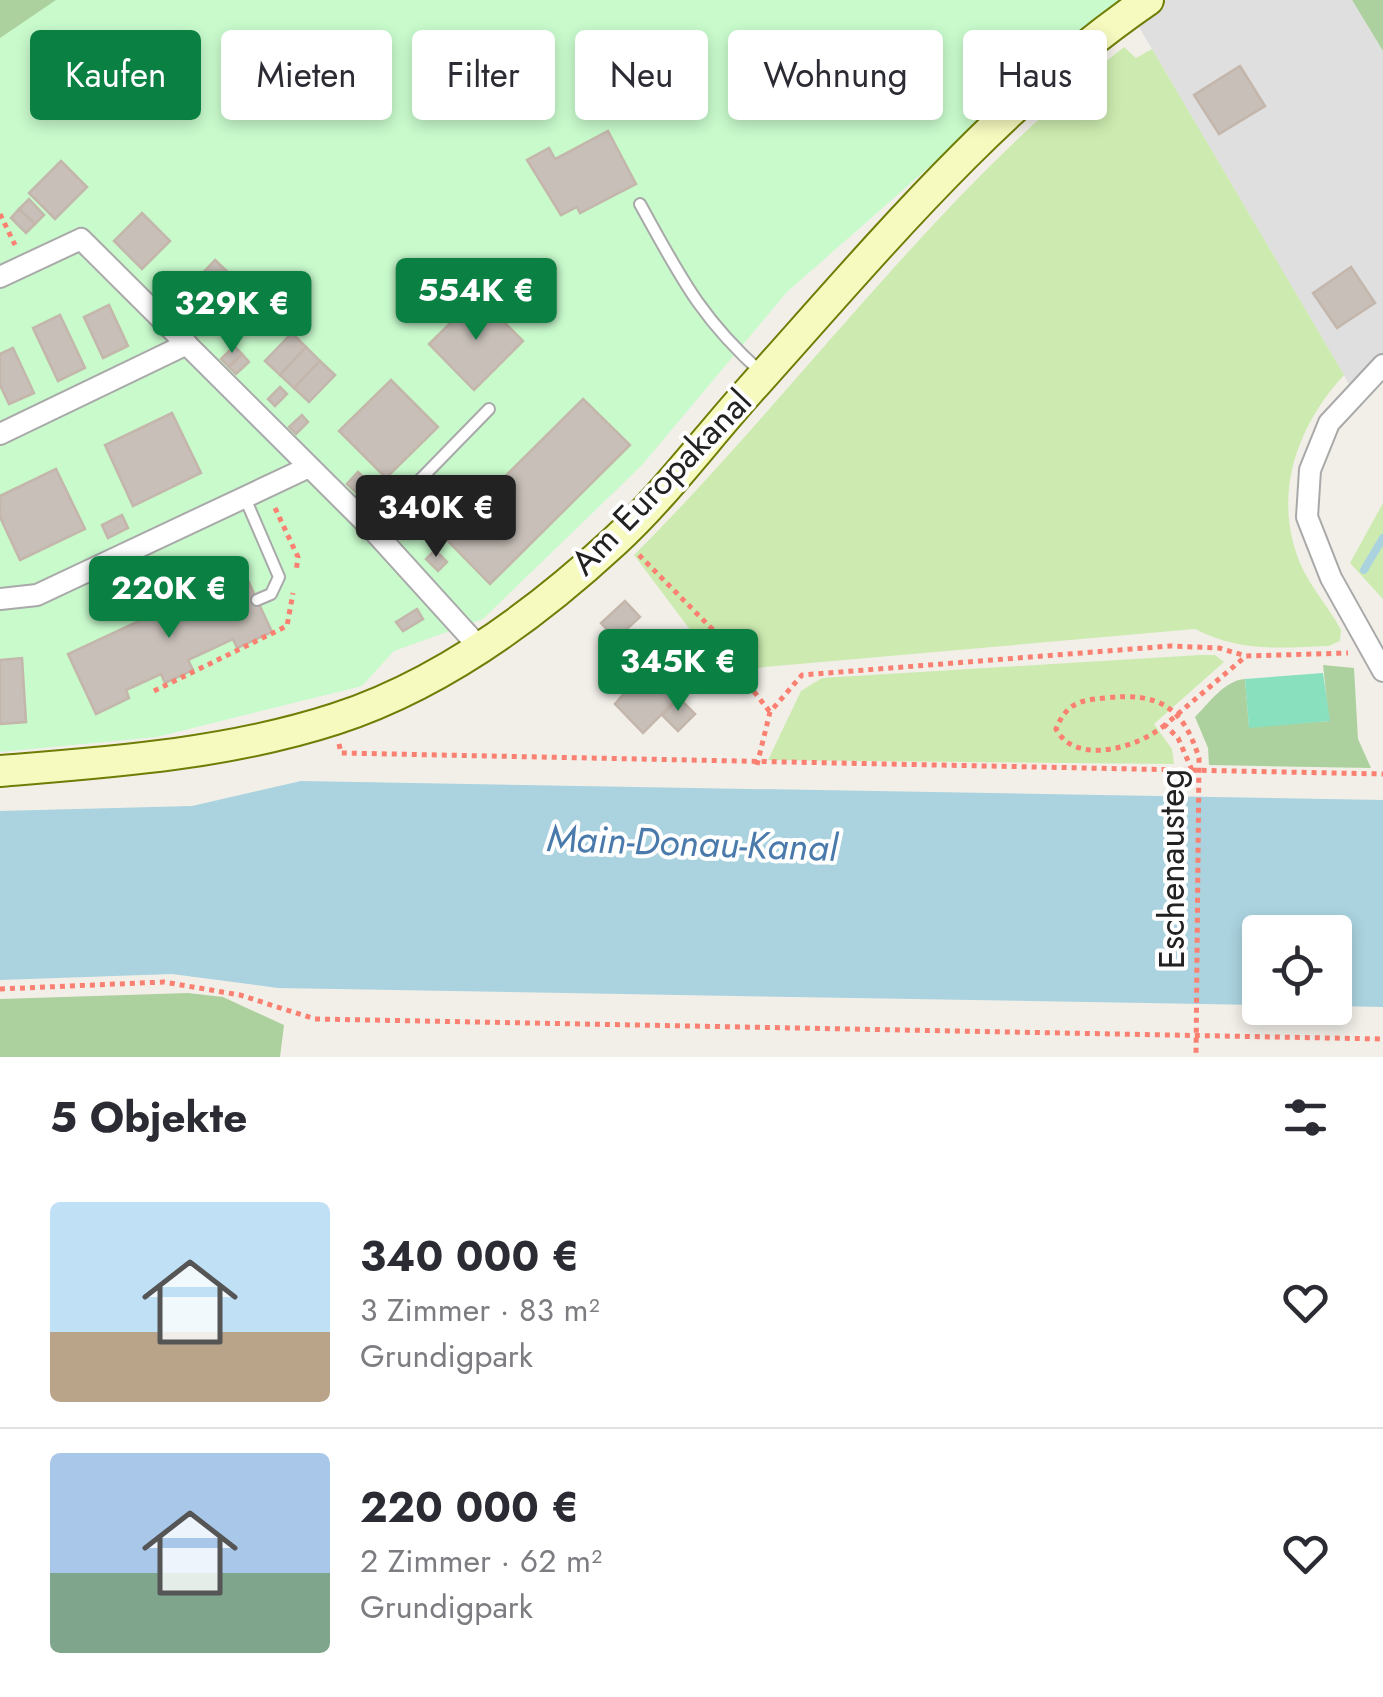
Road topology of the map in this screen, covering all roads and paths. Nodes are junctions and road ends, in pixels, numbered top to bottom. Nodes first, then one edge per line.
1 (1148, 0) edge
2 (640, 204) dead end
3 (0, 214) edge
4 (24, 266) junction
5 (0, 277) edge
6 (187, 344) junction
7 (1383, 365) edge
8 (764, 374) junction
9 (488, 408) dead end
10 (0, 434) edge
11 (309, 467) junction
12 (245, 498) junction
13 (372, 529) junction
14 (615, 541) junction
15 (0, 599) edge
16 (257, 600) dead end
17 (479, 648) junction
18 (1246, 656) junction
19 (1380, 662) edge
20 (770, 712) junction
21 (1165, 725) junction
22 (341, 753) dead end
23 (757, 765) junction
24 (1192, 770) junction
25 (0, 771) edge
26 (1383, 774) edge
27 (0, 989) edge
28 (1383, 1039) edge
29 (1196, 1057) edge

1 - 8 main road, Am Europakanal
2 - 8 lane
3 - 4 path
4 - 5 street
4 - 6 street
6 - 10 street
6 - 11 street
7 - 19 street
8 - 14 main road, Am Europakanal
9 - 13 lane
11 - 12 street
11 - 13 street
12 - 15 street
12 - 16 lane
13 - 17 street
14 - 17 main road, Am Europakanal
14 - 20 path
17 - 25 main road, Am Europakanal
18 - 19 path
18 - 20 path
18 - 21 path
20 - 23 path
21 - 24 path
21 - 29 path, Eschenausteg, bridge
22 - 23 path
23 - 24 path
24 - 26 path
27 - 28 path

